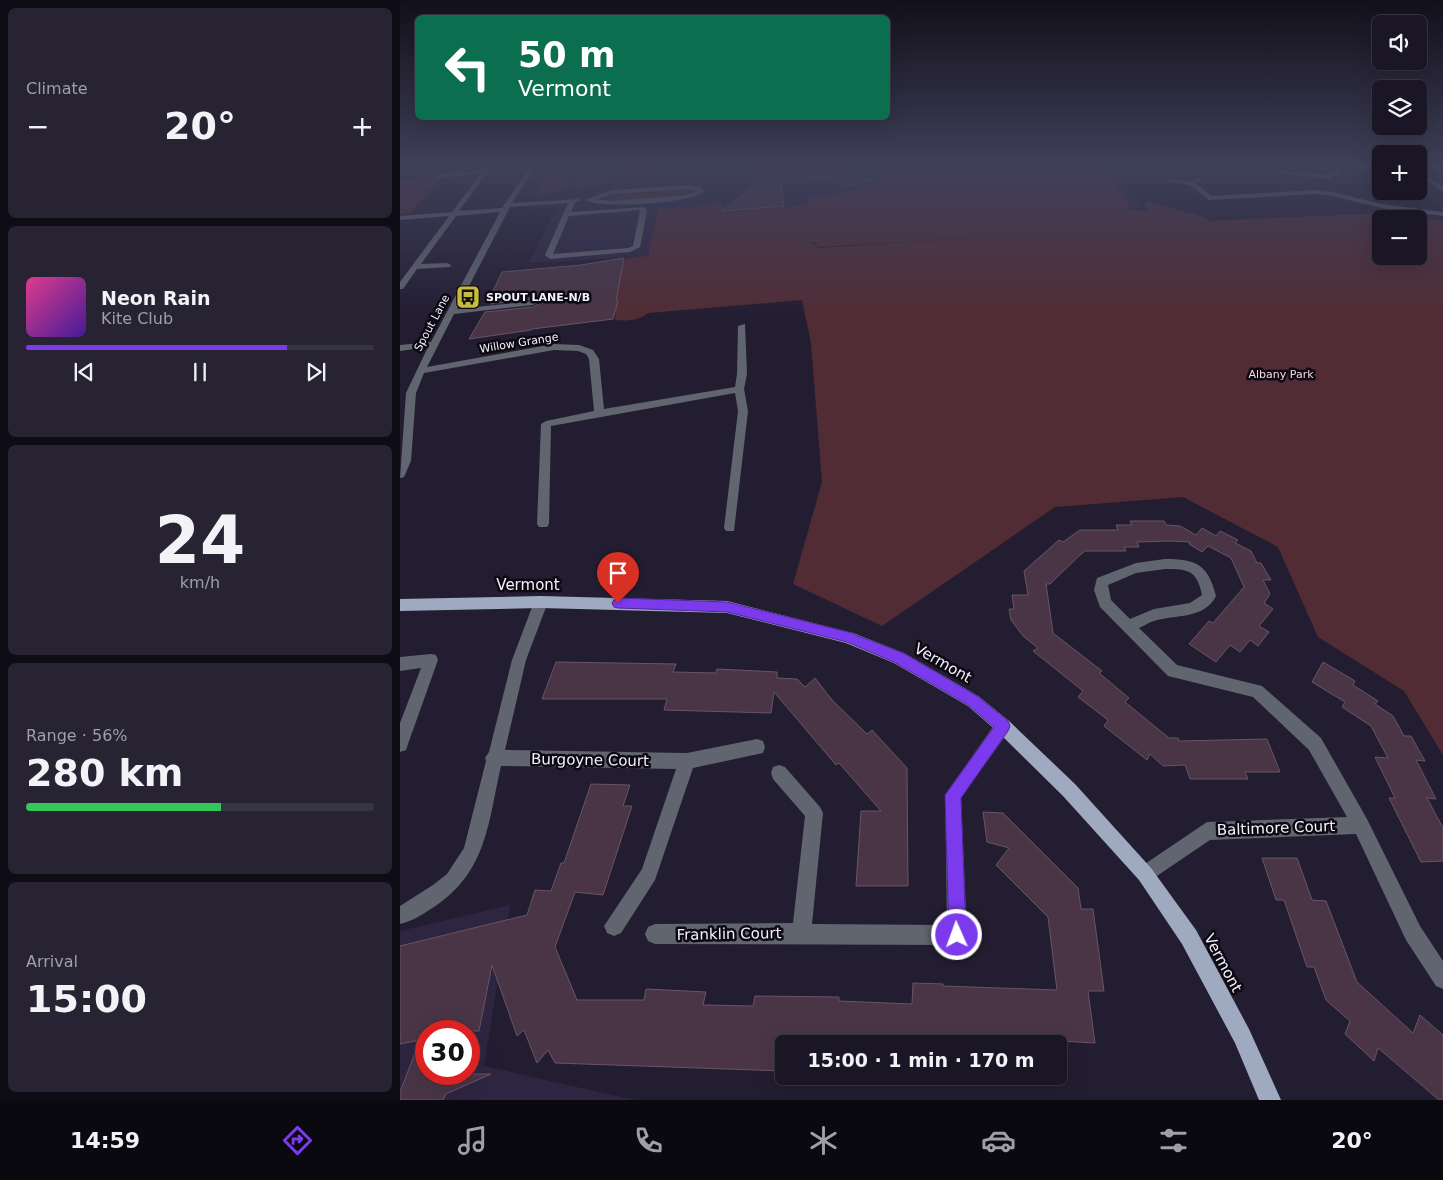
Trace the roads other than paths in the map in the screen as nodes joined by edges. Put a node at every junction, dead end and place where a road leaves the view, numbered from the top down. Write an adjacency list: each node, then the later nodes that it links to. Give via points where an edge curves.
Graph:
1 (452, 217): 6 (street)
2 (501, 217): 9 (street, Spout Lane)
3 (565, 217): 4 (street, via 549,255 553,257 630,250 636,247)
4 (643, 217)
5 (447, 265): 6 (street)
6 (414, 268): 7 (street)
7 (400, 287)
8 (533, 303): 9 (street)
9 (450, 312): 11 (street, Spout Lane)
10 (742, 326): 14 (street)
11 (434, 344): 12 (street); 13 (street, Spout Lane)
12 (400, 348)
13 (420, 371): 15 (street, Spout Lane); 17 (street, Willow Grange, via 554,347 579,348 590,352 594,359)
14 (739, 389): 17 (street); 20 (street, via 743,412)
15 (411, 393): 16 (street); 18 (street, Spout Lane, via 406,461)
16 (400, 394)
17 (599, 413): 19 (street, via 546,424)
18 (400, 474)
19 (543, 524)
20 (730, 528)
21 (541, 602): 22 (main road, Vermont); 25 (main road, Vermont, via 727,607 848,637 899,658 972,701); 28 (street, via 519,660)
22 (400, 605)
23 (1129, 627): 23 (street, Baltimore Court, via 1106,603 1100,590 1102,582 1110,576 1164,564 1193,566 1202,572 1209,596 1204,603 1194,608 1152,615); 31 (street, Baltimore Court, via 1173,671 1257,692 1315,744)
24 (400, 664): 26 (street, via 431,660)
25 (1003, 726): 32 (main road, Vermont, via 1069,790); 35 (street, Franklin Court, via 953,795 957,935)
26 (400, 744)
27 (758, 747): 29 (street, Burgoyne Court)
28 (493, 758): 29 (street, Burgoyne Court); 33 (street, via 472,852 454,880 408,913)
29 (687, 761): 34 (street, via 649,874)
30 (779, 773): 35 (street, via 814,813)
31 (1361, 825): 32 (street, Baltimore Court, via 1207,831); 37 (street, Baltimore Court, via 1413,933)
32 (1145, 874): 38 (main road, Vermont, via 1189,937 1242,1036)
33 (400, 914)
34 (614, 926)
35 (802, 933): 36 (street, Franklin Court)
36 (655, 934)
37 (1443, 979)
38 (1270, 1100)

